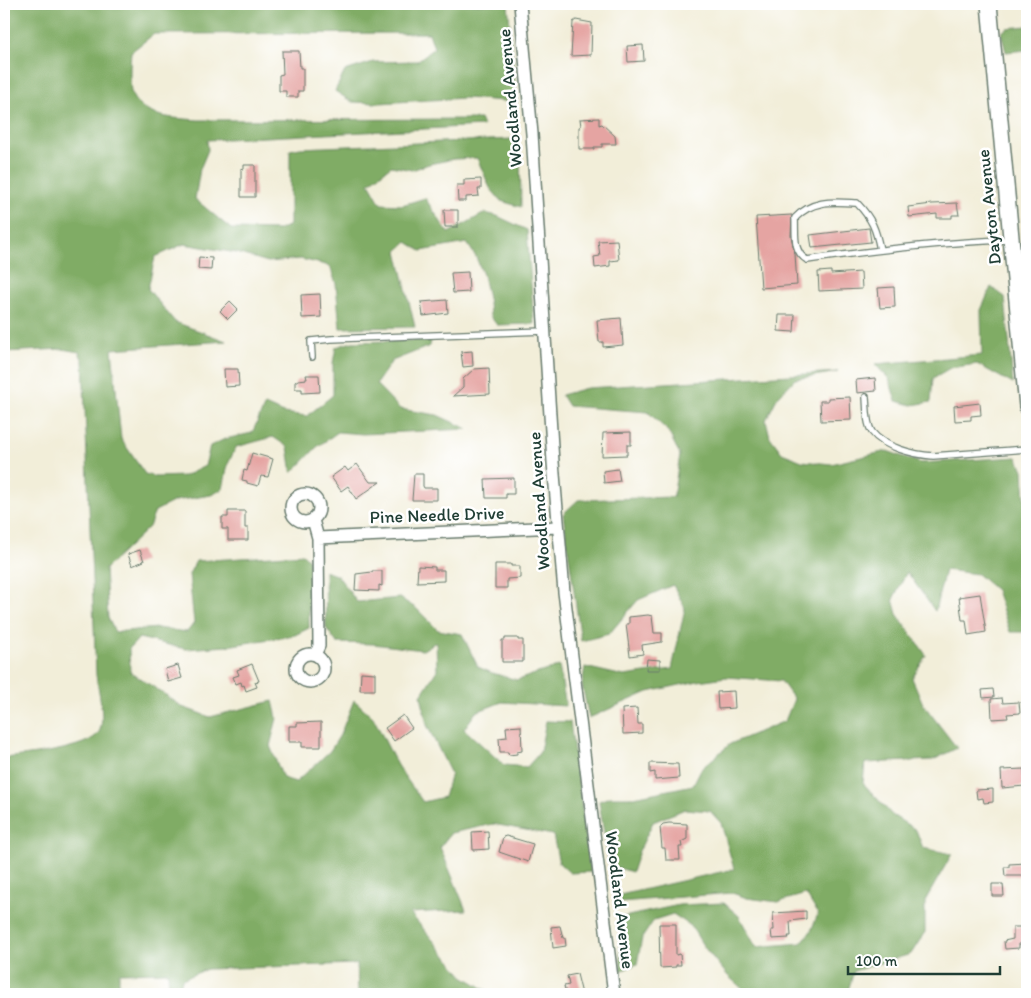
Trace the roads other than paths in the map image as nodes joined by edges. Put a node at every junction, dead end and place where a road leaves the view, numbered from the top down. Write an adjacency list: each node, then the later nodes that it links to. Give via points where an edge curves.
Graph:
1 (520, 4): 5 (street, Woodland Avenue)
2 (989, 4): 3 (street, Dayton Avenue)
3 (1012, 240): 4 (lane); 8 (street, Dayton Avenue)
4 (880, 250): 4 (lane, via 807,260 796,248 795,218 812,205 827,201 857,203 868,214 876,230)
5 (545, 331): 6 (lane, via 311,341); 11 (street, Woodland Avenue)
6 (312, 357)
7 (866, 397): 9 (lane, via 872,432 905,451 933,456)
8 (1027, 407)
9 (1027, 449)
10 (312, 520): 12 (street)
11 (558, 528): 12 (street, Pine Needle Drive); 14 (street, Woodland Avenue)
12 (318, 538): 13 (street, via 319,646)
13 (315, 655)
14 (614, 994)

